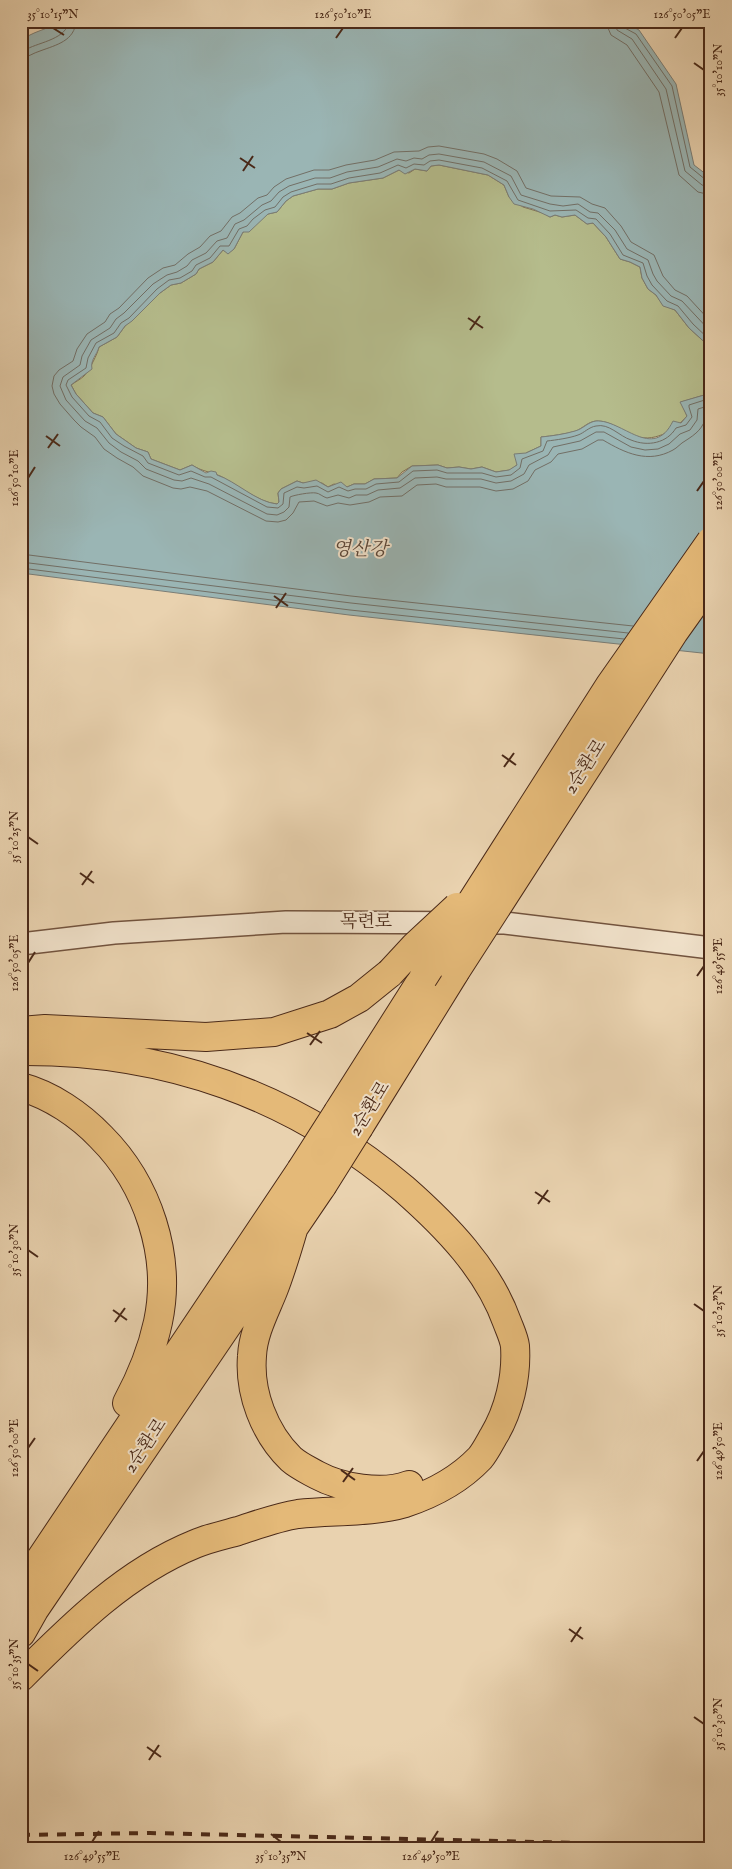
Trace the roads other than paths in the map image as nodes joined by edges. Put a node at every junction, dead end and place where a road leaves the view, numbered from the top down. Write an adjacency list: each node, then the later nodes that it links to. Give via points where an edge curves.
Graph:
1 (711, 541): 3 (highway, 2순환로, bridge, via 610,686)
2 (711, 580): 10 (highway, 2순환로, bridge, via 668,640 455,972)
3 (487, 879): 6 (highway, bridge, via 390,973 359,998 330,1014 274,1032 206,1038 45,1029); 10 (highway, 2순환로, bridge, via 423,978)
4 (21, 944): 5 (street, 목련로, via 114,933 286,922 505,923)
5 (711, 948)
6 (21, 1031)
7 (21, 1051): 15 (highway, via 109,1056 180,1069 266,1100 300,1119 364,1157 427,1209 483,1274 500,1304 515,1344 513,1384 508,1406 481,1456 455,1480 404,1503 294,1515 196,1544 158,1562 114,1591 75,1623)
8 (21, 1064): 11 (highway, via 129,1071 174,1080 247,1106 286,1124 366,1172 412,1211 473,1282 489,1313 498,1342 499,1373 488,1416 468,1450 456,1462 431,1477 401,1488 343,1486 303,1468 272,1435 260,1412 253,1386 252,1354)
9 (21, 1087): 12 (highway, via 83,1119 126,1165 142,1196 160,1253 162,1282 158,1320 142,1375)
10 (348, 1119): 11 (highway, 2순환로, bridge, via 322,1186); 12 (highway, 2순환로, bridge, via 301,1170)
11 (294, 1230): 14 (highway, 2순환로)
12 (74, 1508): 13 (highway, 2순환로)
13 (21, 1588)
14 (21, 1633)
15 (21, 1677)

